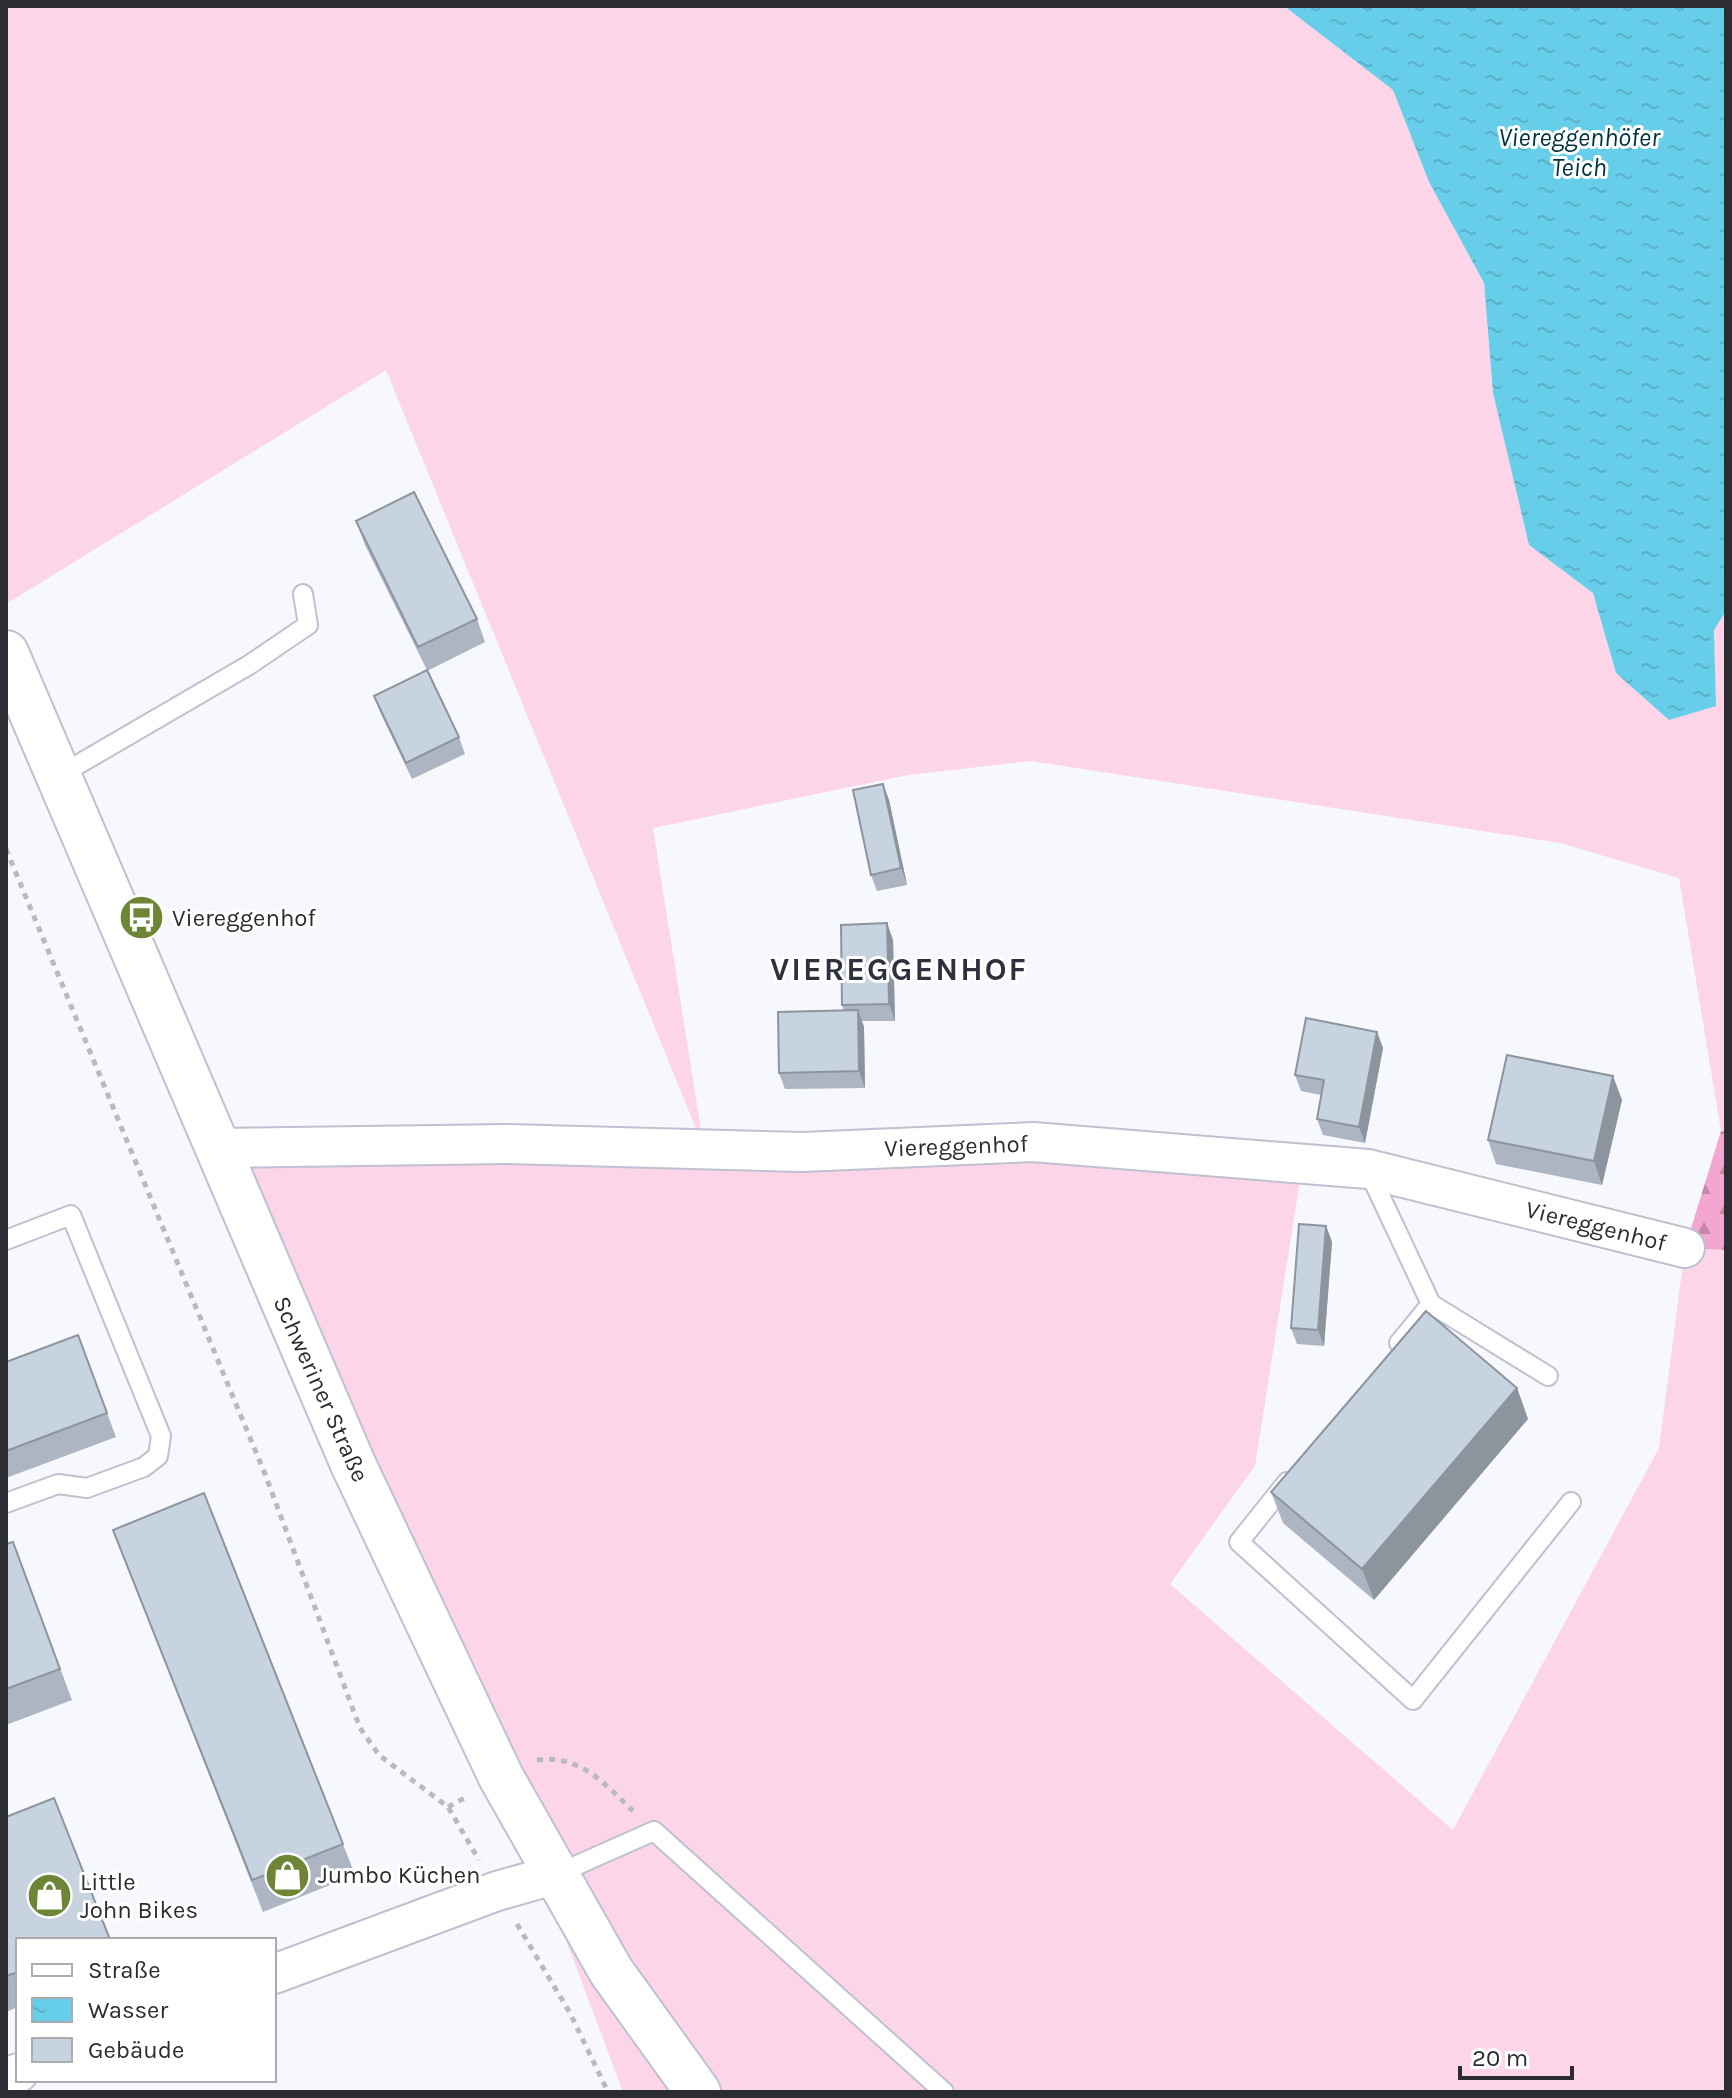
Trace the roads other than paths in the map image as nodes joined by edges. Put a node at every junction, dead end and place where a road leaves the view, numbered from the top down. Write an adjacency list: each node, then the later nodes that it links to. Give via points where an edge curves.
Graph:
1 (303, 594): 3 (lane, via 308,625)
2 (6, 653): 3 (main road, Schweriner Straße)
3 (60, 775): 4 (main road, Schweriner Straße)
4 (216, 1148): 5 (street, Viereggenhof, via 508,1144 802,1152 1033,1142); 14 (main road, Schweriner Straße, via 353,1464 501,1777)
5 (1368, 1169): 7 (street, Viereggenhof); 8 (lane)
6 (6, 1240): 13 (lane, via 71,1215 161,1436 158,1456 134,1471 87,1488 58,1484)
7 (1685, 1248)
8 (1431, 1304): 9 (lane); 10 (lane)
9 (1392, 1351)
10 (1548, 1376)
11 (1296, 1470): 12 (lane, via 1239,1542 1413,1700)
12 (1571, 1502)
13 (6, 1503)
14 (557, 1874): 15 (street); 16 (main road, Schweriner Straße, via 611,1971); 17 (lane, via 654,1831)
15 (276, 1973)
16 (698, 2092)
17 (944, 2092)

